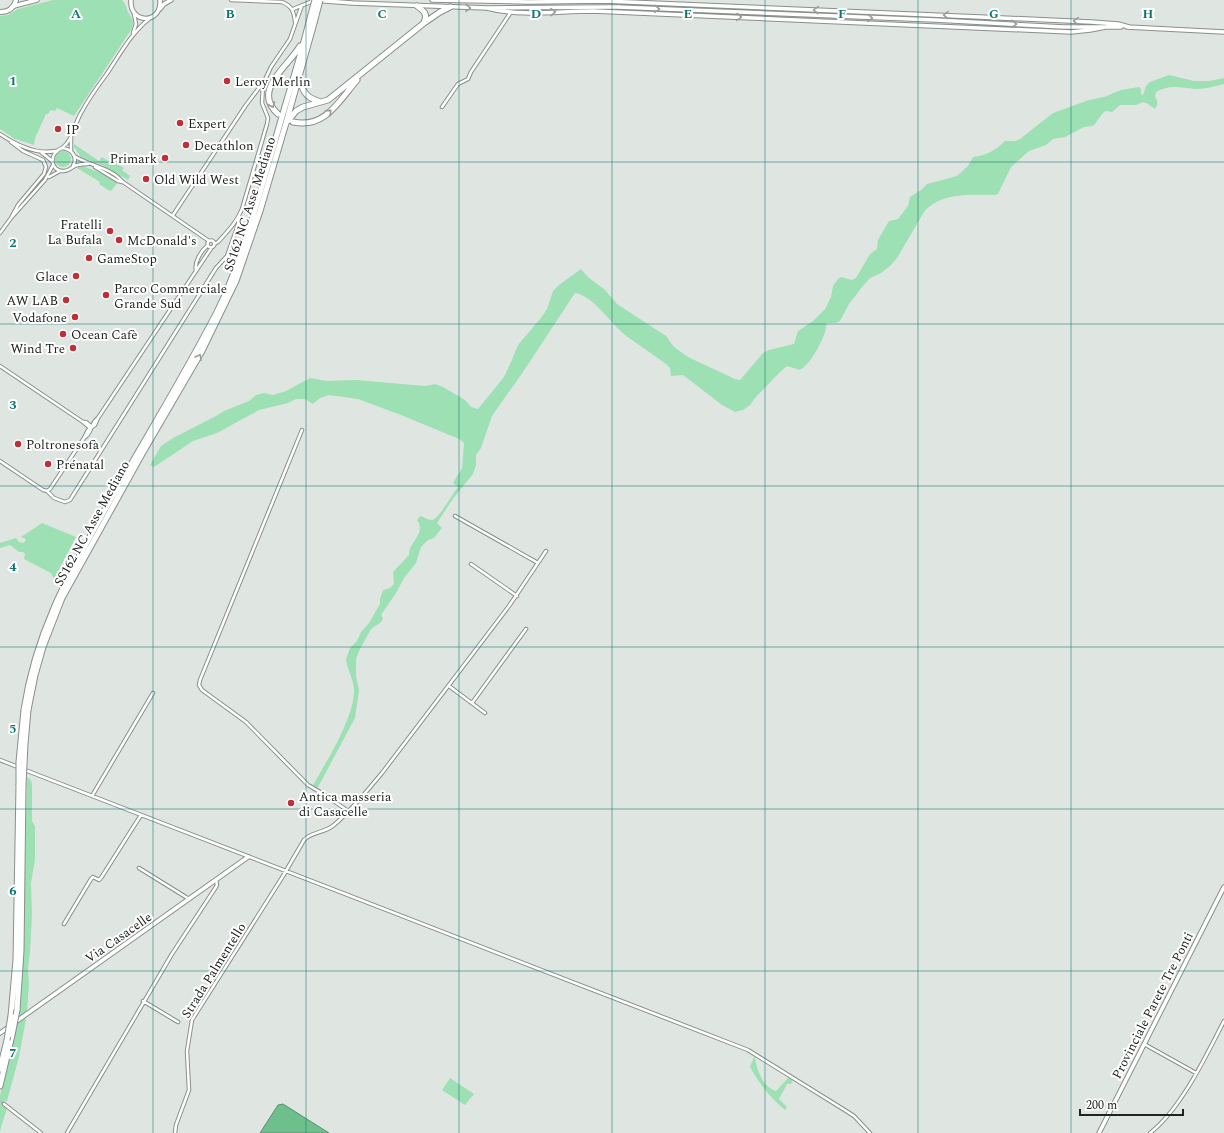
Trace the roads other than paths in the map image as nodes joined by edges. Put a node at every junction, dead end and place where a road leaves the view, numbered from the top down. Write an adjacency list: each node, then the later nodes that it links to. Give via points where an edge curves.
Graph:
1 (16, 0): 12 (main road)
2 (37, 0): 12 (main road)
3 (127, 0): 13 (main road)
4 (131, 0): 13 (main road)
5 (160, 0): 19 (main road)
6 (171, 0): 19 (main road)
7 (231, 0): 18 (street, via 282,2)
8 (314, 0): 14 (street); 15 (main road); 25 (highway, SS162 NC Asse Mediano, bridge)
9 (320, 0): 25 (highway, SS162 NC Asse Mediano, bridge)
10 (432, 0): 11 (main road)
11 (609, 1): 22 (main road, via 615,6); 29 (main road, one-way to 11, via 1118,24 987,17)
12 (14, 6): 20 (main road)
13 (130, 6): 23 (main road)
14 (302, 6): 18 (street); 27 (street)
15 (417, 6): 16 (main road); 26 (highway, via 426,13)
16 (450, 7): 17 (main road, one-way to 17); 26 (highway)
17 (487, 8): 21 (main road, via 499,12); 28 (main road, one-way to 28, bridge, via 618,7 1064,27)
18 (293, 9): 27 (street)
19 (160, 10): 24 (main road)
20 (0, 12)
21 (512, 12): 22 (main road, one-way to 22); 37 (street, via 468,79 458,84)
22 (613, 12): 28 (main road, one-way to 28, via 1070,32)
23 (134, 14): 24 (main road, via 141,18); 31 (street, via 136,24)
24 (150, 18): 31 (street)
25 (311, 22): 32 (highway, SS162 NC Asse Mediano); 34 (highway, SS162 NC Asse Mediano)
26 (424, 23): 33 (highway)
27 (295, 25): 35 (street, via 290,39)
28 (1111, 26): 29 (main road)
29 (1129, 27): 30 (main road)
30 (1224, 32)
31 (132, 36): 42 (street, via 81,113)
32 (306, 36): 38 (highway, one-way to 38, via 298,51 270,86 269,99); 54 (highway, SS162 NC Asse Mediano)
33 (363, 73): 36 (highway, via 328,100); 39 (highway, one-way to 33, via 316,122 324,117)
34 (299, 75): 36 (highway, via 305,93 312,100); 40 (highway, SS162 NC Asse Mediano)
35 (263, 84): 55 (street); 56 (street, via 262,103 268,124)
36 (319, 101): 40 (highway, via 296,111)
37 (442, 107)
38 (278, 114)
39 (293, 122)
40 (286, 123): 54 (highway, SS162 NC Asse Mediano)
41 (0, 134): 43 (street)
42 (71, 136): 44 (street); 45 (street)
43 (11, 142): 47 (street); 57 (street, via 43,160 46,167 44,174 20,201)
44 (62, 148): 45 (street); 46 (street)
45 (71, 150): 48 (street)
46 (56, 151): 47 (street); 49 (street, via 53,154)
47 (41, 152): 49 (street)
48 (74, 156): 50 (street); 51 (street)
49 (53, 163): 52 (street); 53 (street)
50 (90, 164): 51 (street); 55 (street)
51 (73, 166): 52 (street, via 69,170)
52 (61, 171): 53 (street)
53 (45, 180): 57 (street)
54 (257, 211): 80 (highway, SS162 NC Asse Mediano, bridge, via 248,240 217,311 88,544 40,649 26,710)
55 (173, 215): 59 (street)
56 (239, 217): 60 (street); 68 (street, via 227,256 216,268 70,500 65,502 54,498)
57 (11, 218): 58 (street)
58 (0, 234)
59 (209, 241): 60 (street); 61 (street)
60 (214, 244): 62 (street)
61 (208, 245): 62 (street); 63 (street, via 195,262)
62 (212, 247): 63 (street)
63 (196, 271): 65 (street)
64 (0, 366): 65 (street)
65 (92, 428): 68 (street)
66 (302, 430): 82 (street, via 199,685 202,690 246,722 308,785)
67 (0, 461): 68 (street)
68 (47, 491)
69 (455, 516): 71 (street)
70 (546, 551): 71 (street, Strada Palmentello)
71 (538, 563): 73 (street, Strada Palmentello)
72 (471, 564): 73 (street)
73 (517, 596): 75 (street, Strada Palmentello)
74 (526, 629): 77 (street)
75 (449, 686): 77 (street); 82 (street, Strada Palmentello, via 382,773)
76 (153, 693): 81 (street)
77 (472, 703): 78 (street)
78 (485, 713)
79 (0, 760): 81 (street)
80 (21, 785): 96 (highway, SS162 NC Asse Mediano, bridge, via 16,960 11,1016); 98 (highway, SS162 NC Asse Mediano, bridge, via 21,951 17,1010)
81 (92, 796): 83 (street)
82 (348, 811): 86 (street, Strada Palmentello, via 328,830 307,836)
83 (141, 815): 84 (street); 90 (street, via 101,878 91,879)
84 (248, 857): 86 (street); 87 (main road, Via Casacelle)
85 (139, 868): 89 (street)
86 (285, 872): 102 (street, Strada Palmentello, via 192,1020 187,1051 189,1090); 103 (street, via 748,1050 854,1116)
87 (216, 880): 89 (main road, Via Casacelle); 91 (street, via 216,887)
88 (1224, 887): 95 (main road, Provinciale Parete Tre Ponti)
89 (189, 900): 94 (main road, Via Casacelle)
90 (64, 924)
91 (143, 1001): 93 (street); 101 (street)
92 (1224, 1021): 97 (street)
93 (178, 1022)
94 (0, 1033)
95 (1144, 1044): 97 (street); 104 (main road, Provinciale Parete Tre Ponti)
96 (0, 1069)
97 (1196, 1073): 105 (street, via 1171,1113)
98 (0, 1086)
99 (4, 1104): 100 (street)
100 (41, 1133)
101 (67, 1133)
102 (175, 1133)
103 (870, 1133)
104 (1099, 1133)
105 (1150, 1133)

